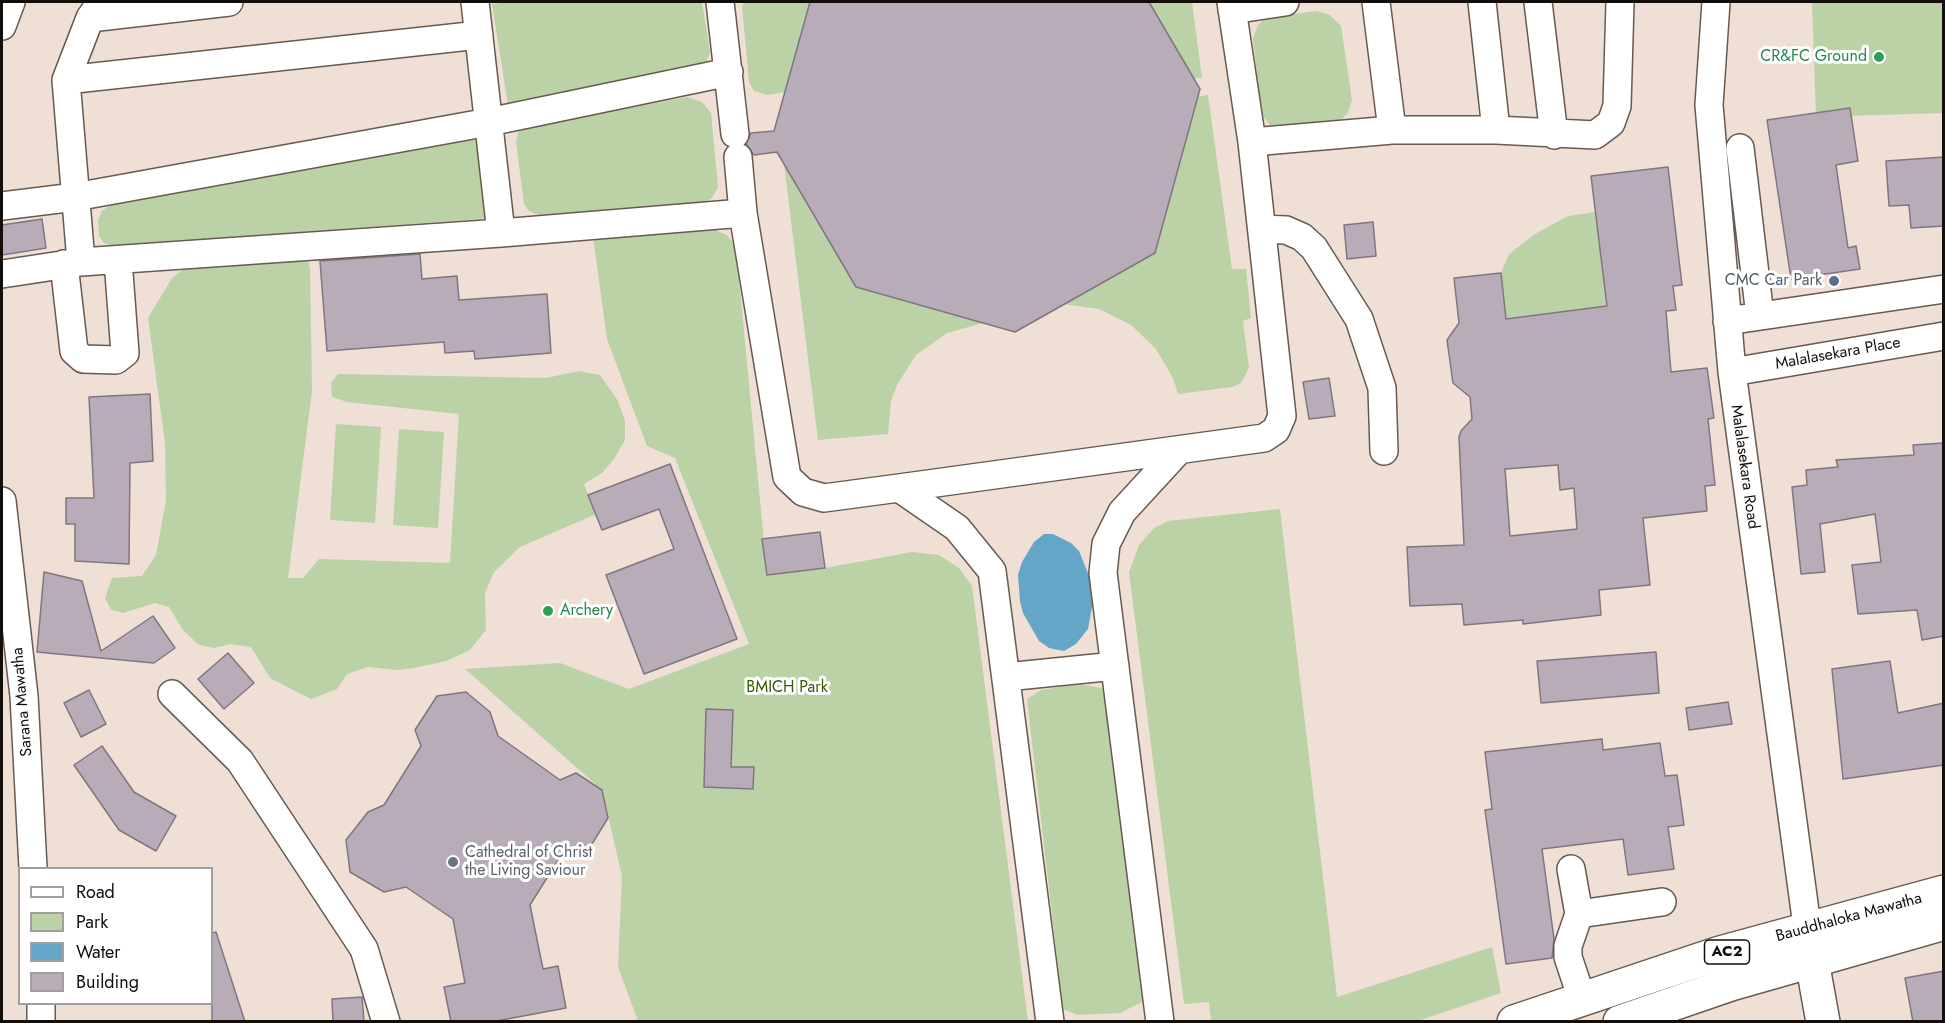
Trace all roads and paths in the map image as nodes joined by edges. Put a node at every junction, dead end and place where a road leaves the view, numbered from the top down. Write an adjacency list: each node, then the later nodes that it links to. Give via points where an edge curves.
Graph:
1 (11, 2): 13 (street)
2 (229, 2): 12 (street)
3 (475, 2): 14 (street)
4 (720, 2): 15 (street)
5 (1285, 2): 11 (street)
6 (1376, 2): 18 (street)
7 (1482, 2): 19 (street)
8 (1538, 2): 20 (street)
9 (1620, 2): 20 (street, via 1617,106 1611,123 1595,135)
10 (1716, 2): 33 (street, Malalasekara Road, via 1708,105)
11 (1232, 6): 21 (street)
12 (96, 10): 16 (street)
13 (2, 26)
14 (479, 34): 16 (street); 17 (street)
15 (729, 72): 17 (street); 25 (street)
16 (66, 80): 23 (street)
17 (489, 122): 23 (street); 27 (street)
18 (1392, 130): 19 (street); 21 (street)
19 (1496, 130): 20 (street)
20 (1554, 135)
21 (1252, 142): 26 (street)
22 (1740, 148): 32 (street)
23 (75, 197): 24 (street); 29 (street)
24 (2, 206)
25 (743, 213): 27 (street); 38 (street, via 787,477 803,492 824,498)
26 (1262, 229): 36 (street, via 1282,416 1276,430 1264,438); 37 (street, via 1286,230 1314,248 1359,319 1382,388)
27 (501, 233): 28 (street)
28 (118, 260): 29 (street); 29 (street, via 125,353 116,360 83,359 74,351)
29 (72, 263): 30 (street)
30 (2, 274)
31 (1944, 289): 32 (street)
32 (1760, 316): 33 (street)
33 (1727, 321): 35 (street, Malalasekara Road)
34 (1944, 336): 35 (street, Malalasekara Place)
35 (1732, 372): 49 (street, Malalasekara Road)
36 (1179, 450): 38 (street); 40 (street, via 1122,512 1106,544 1103,573)
37 (1384, 451)
38 (899, 488): 41 (street, via 957,528 992,572)
39 (2, 501): 43 (street, Sarana Mawatha, via 24,696)
40 (1115, 666): 41 (street); 55 (street)
41 (1006, 677): 54 (street)
42 (172, 694): 53 (street, via 240,761 364,949)
43 (33, 867)
44 (1571, 869): 47 (street)
45 (1944, 892): 49 (main road, Bauddhaloka Mawatha / AC2)
46 (1662, 902): 47 (street)
47 (1579, 914): 50 (street, via 1568,957)
48 (1944, 923): 49 (main road, Bauddhaloka Mawatha / AC2)
49 (1810, 945): 50 (main road, Bauddhaloka Mawatha / AC2, via 1720,954); 57 (main road, Bauddhaloka Mawatha / AC2, via 1731,984); 58 (main road)
50 (1582, 999): 56 (main road, Bauddhaloka Mawatha / AC2)
51 (40, 1005): 52 (street)
52 (41, 1022)
53 (386, 1022)
54 (1050, 1022)
55 (1160, 1022)
56 (1514, 1022)
57 (1620, 1022)
58 (1823, 1022)

